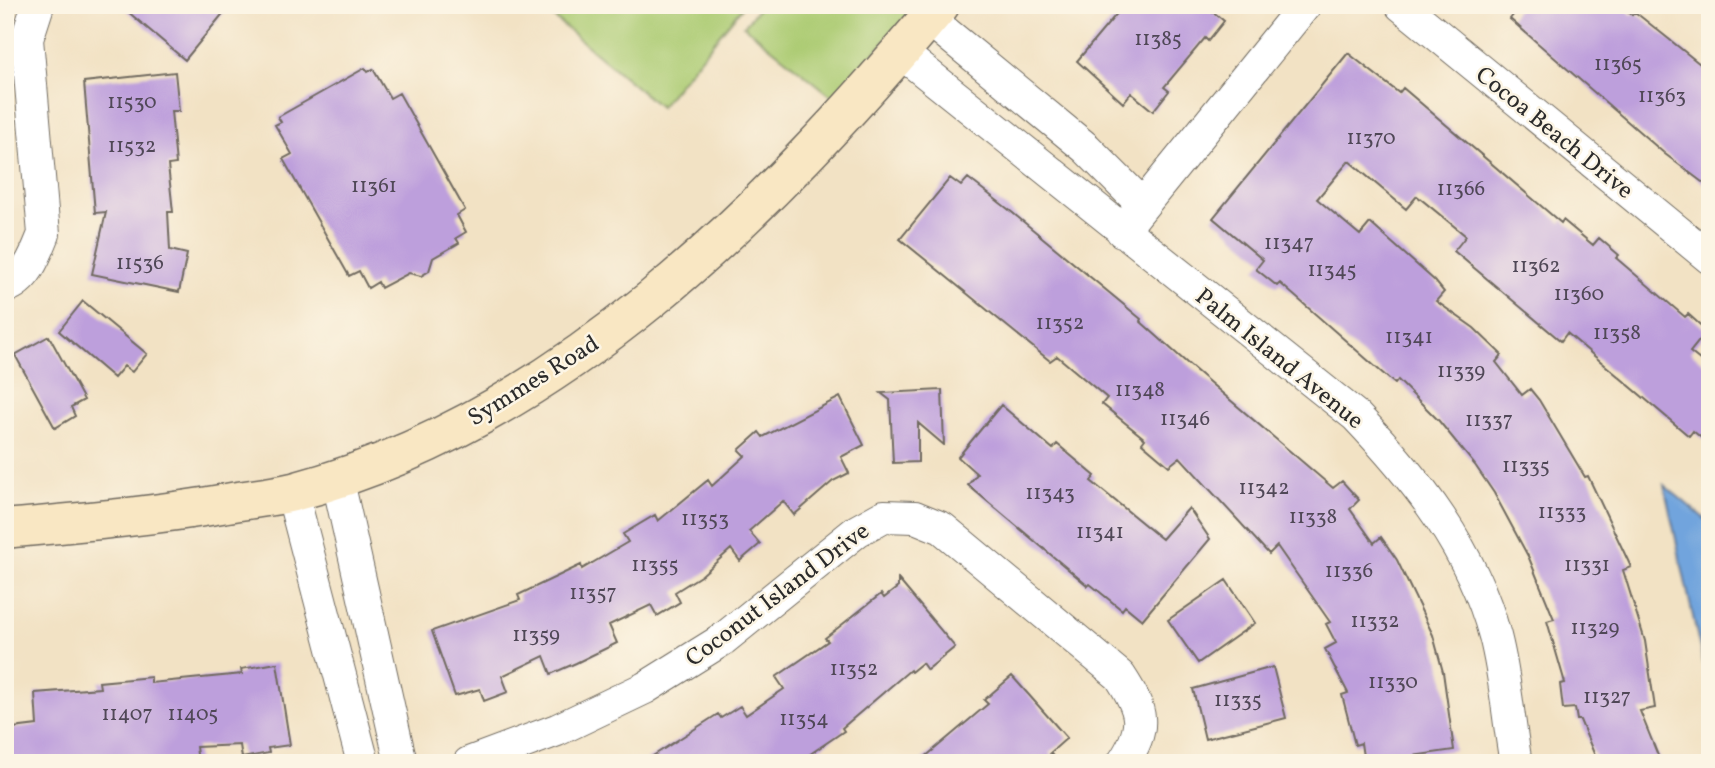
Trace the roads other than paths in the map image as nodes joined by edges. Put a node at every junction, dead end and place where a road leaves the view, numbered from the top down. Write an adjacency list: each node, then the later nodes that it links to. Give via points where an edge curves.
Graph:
1 (38, 5): 11 (street, via 27,38 44,234 34,260 15,284)
2 (1305, 5): 8 (street)
3 (1401, 5): 10 (street, Cocoa Beach Drive)
4 (934, 12): 5 (street, Symmes Road); 6 (street)
5 (900, 52): 7 (street, Palm Island Avenue); 12 (street, Symmes Road, via 712,247 628,320 541,381 472,419 405,452)
6 (1065, 130): 7 (street); 8 (street)
7 (1039, 163): 9 (street, Palm Island Avenue)
8 (1143, 205): 9 (street)
9 (1122, 231): 19 (street, Palm Island Avenue, via 1356,416 1408,473 1444,522 1481,591 1506,685)
10 (1710, 258)
11 (5, 287)
12 (337, 477): 13 (street, Symmes Road); 16 (street)
13 (292, 492): 14 (street, Symmes Road, via 163,514); 15 (street)
14 (5, 529)
15 (363, 763)
16 (401, 763)
17 (470, 763): 18 (street, Coconut Island Drive, via 558,730 645,688 722,640 857,531 884,516 915,517 943,528 1120,676 1134,697 1141,722 1136,743)
18 (1123, 763)
19 (1516, 763)

